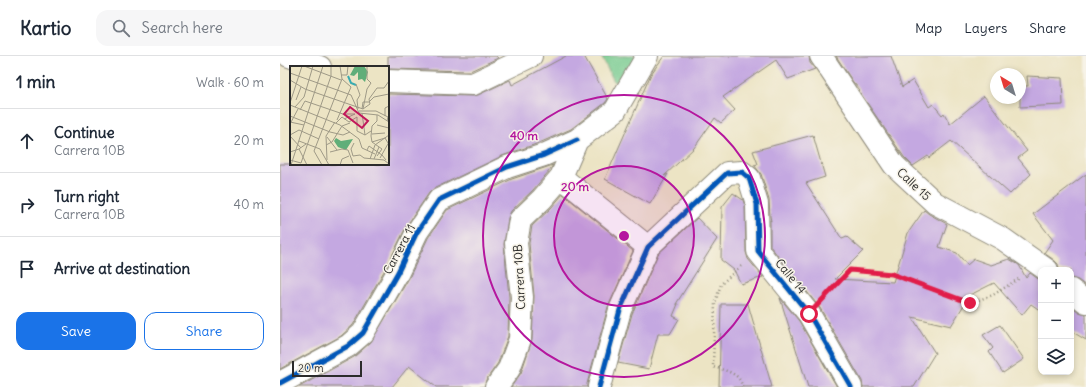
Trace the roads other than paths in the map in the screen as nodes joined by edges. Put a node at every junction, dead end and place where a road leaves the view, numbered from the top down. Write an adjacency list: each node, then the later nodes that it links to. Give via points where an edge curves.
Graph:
1 (289, 56): 5 (street)
2 (531, 56): 6 (street, via 473,84)
3 (647, 56): 7 (street, Carrera 11, via 615,111)
4 (821, 56): 10 (street, Calle 15, via 894,165 935,203 1002,239)
5 (317, 66)
6 (389, 81)
7 (577, 140): 8 (street, Carrera 11); 13 (street, Carrera 11, via 544,155 507,167 439,200 417,232 398,272 363,333 348,346)
8 (561, 177): 9 (street); 14 (street, Carrera 10B, via 520,220 516,243 522,297 520,339 509,369)
9 (648, 247): 15 (street, via 620,310); 16 (street, Calle 14, via 727,173 742,172 749,178 757,204 758,251 809,314)
10 (1044, 267)
11 (1074, 292): 12 (street)
12 (1086, 302)
13 (280, 383)
14 (496, 387)
15 (599, 387)
16 (851, 387)

